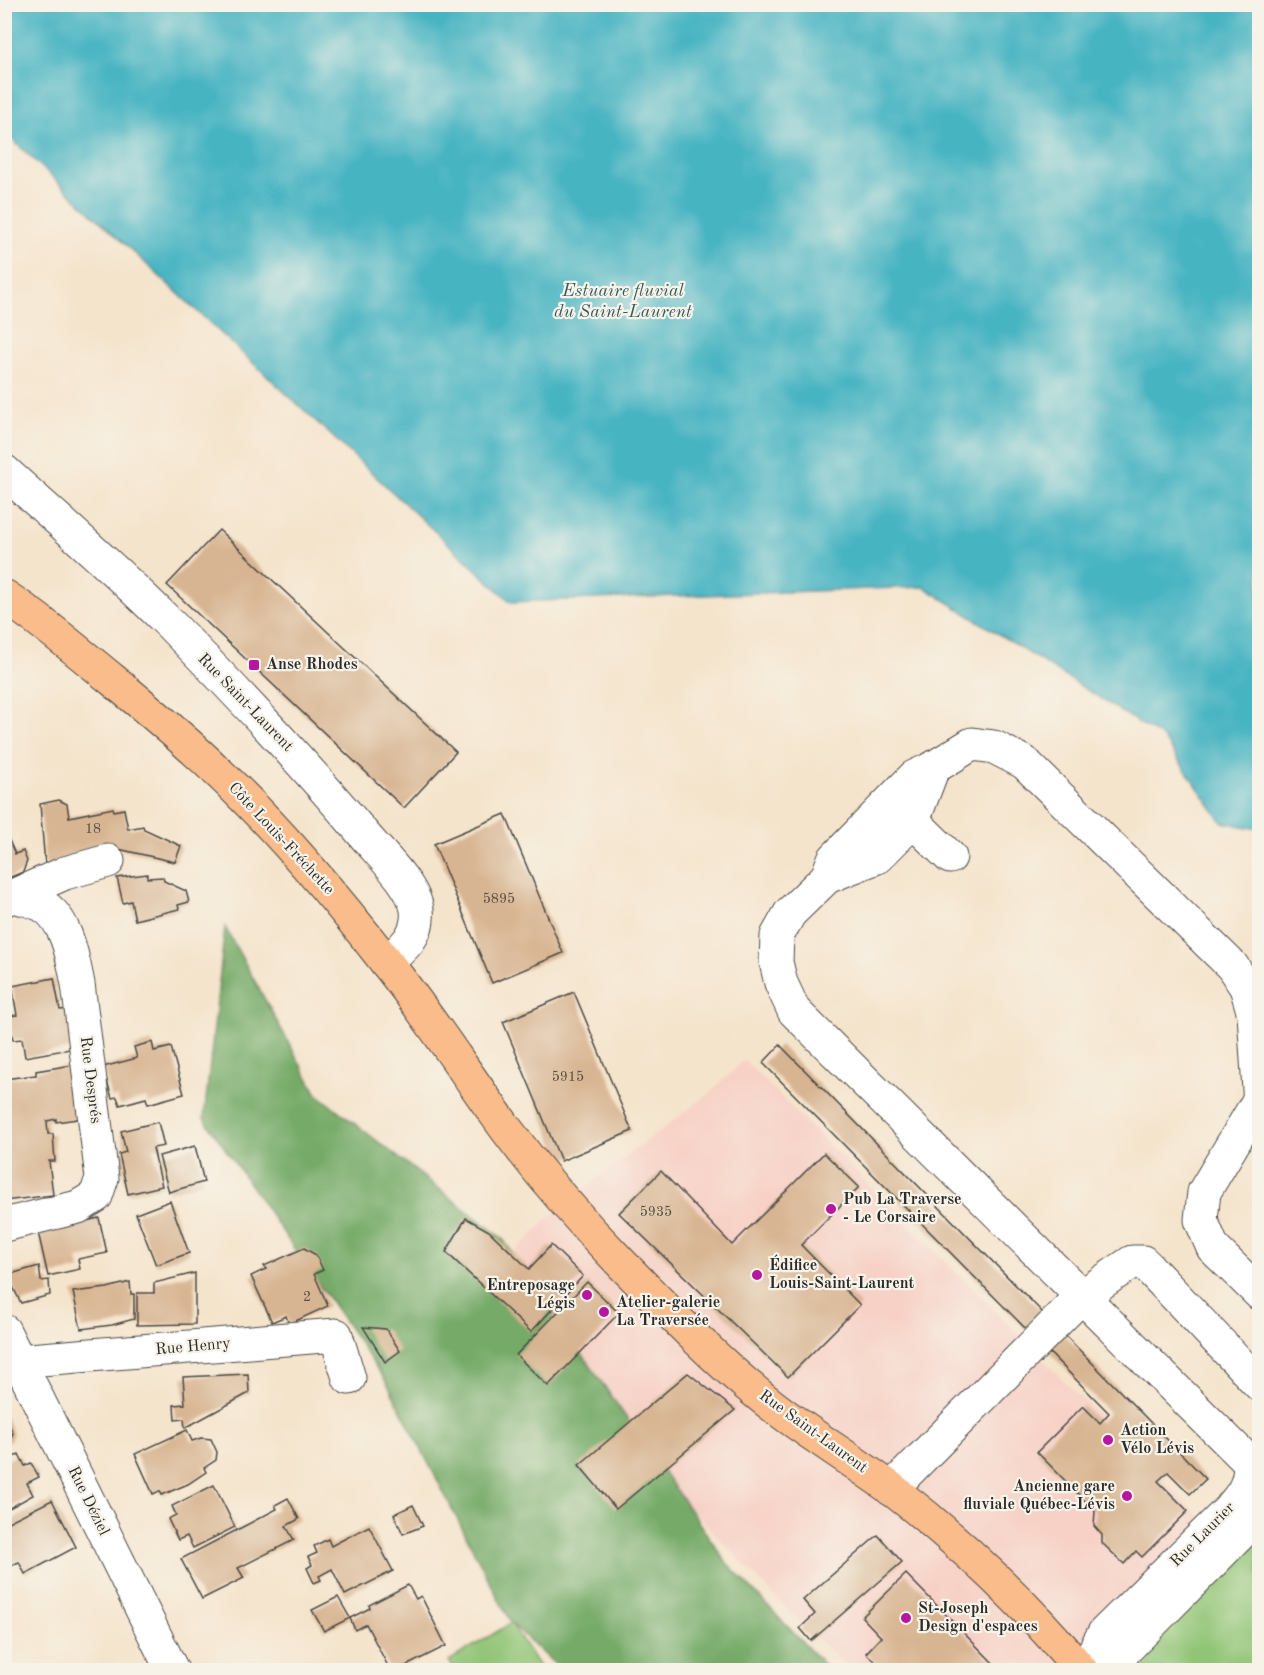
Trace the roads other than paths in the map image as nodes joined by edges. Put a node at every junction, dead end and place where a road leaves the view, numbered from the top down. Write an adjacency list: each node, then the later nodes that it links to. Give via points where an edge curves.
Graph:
1 (4, 471): 9 (street, Rue Saint-Laurent, via 167,621 322,784 399,877 412,896 416,926 404,949)
2 (4, 596): 9 (main road, Côte Louis-Fréchette, via 78,651 217,771 326,886)
3 (933, 768): 4 (street); 7 (street, via 914,777 834,859); 10 (street, via 972,744 994,747 1025,763 1232,966 1246,987 1254,1014)
4 (914, 821): 5 (street); 7 (street, via 877,857)
5 (950, 857)
6 (108, 861): 8 (street, via 64,873)
7 (827, 877): 16 (street, via 790,913 777,936 776,962 794,1011)
8 (10, 898): 12 (street, Rue Després, via 43,905 63,929 78,984 102,1178 96,1196 78,1207)
9 (386, 962): 11 (main road, Côte Louis-Fréchette)
10 (1259, 1103): 13 (street, via 1204,1192 1201,1220)
11 (507, 1130): 21 (main road, Rue Saint-Laurent, via 622,1264 697,1339 769,1403)
12 (4, 1225)
13 (1213, 1248): 14 (street, via 1243,1262); 15 (street)
14 (1260, 1262)
15 (1260, 1294)
16 (1082, 1296): 20 (street, via 1132,1262 1143,1262); 21 (street); 24 (street, Rue Laurier, via 1250,1463 1250,1478 1242,1495 1104,1633)
17 (4, 1331): 18 (street, Rue Déziel)
18 (13, 1362): 19 (street, Rue Henry, via 336,1335); 23 (street, Rue Déziel)
19 (349, 1378)
20 (1260, 1385)
21 (891, 1489): 24 (main road, Rue Saint-Laurent, via 951,1538)
22 (1260, 1514): 24 (street, Rue Laurier, via 1119,1656)
23 (172, 1671)
24 (1084, 1671)

